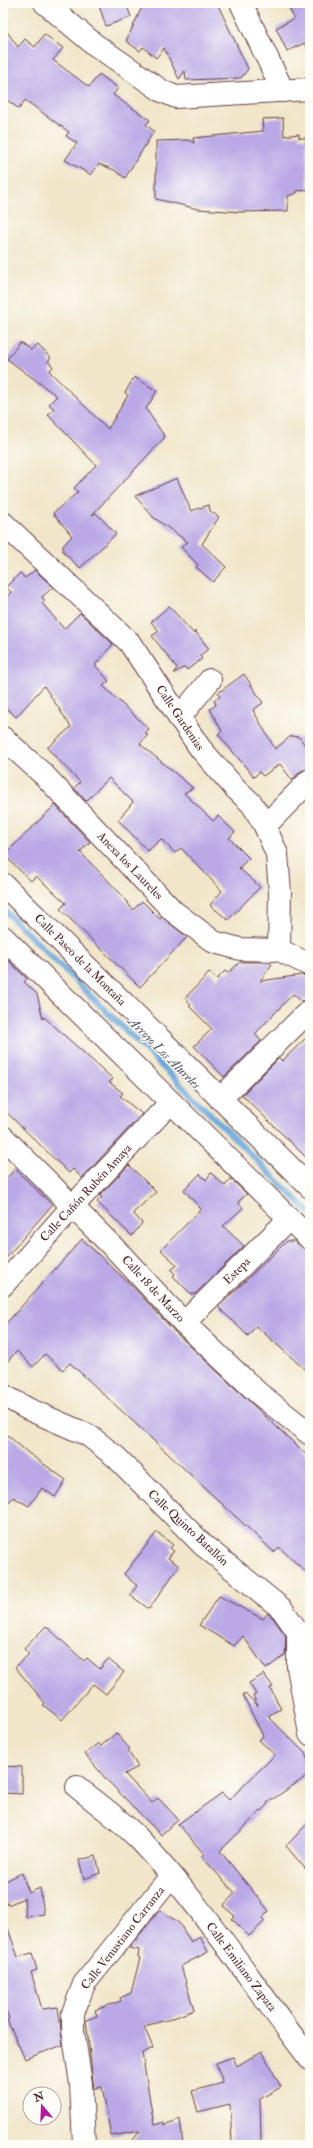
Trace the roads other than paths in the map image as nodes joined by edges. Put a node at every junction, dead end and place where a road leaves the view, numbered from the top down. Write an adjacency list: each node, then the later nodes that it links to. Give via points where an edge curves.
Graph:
1 (45, 3): 4 (street, via 94,44 162,91 176,97)
2 (242, 3): 4 (street)
3 (310, 89): 4 (street)
4 (283, 91)
5 (3, 523): 7 (street, Calle Gardenias, via 129,642)
6 (210, 680): 7 (street)
7 (179, 718): 10 (street, Calle Gardenias, via 216,768 252,804)
8 (3, 738): 13 (street, Anexa los Laureles, via 44,775 173,911 214,942 240,949)
9 (310, 780): 10 (street)
10 (265, 826): 13 (street, Calle Gardenias, via 277,854 280,893)
11 (3, 884): 16 (street, Calle Paseo de la Montaña)
12 (3, 937): 17 (street)
13 (279, 950): 14 (street)
14 (310, 965)
15 (310, 1010): 16 (street)
16 (220, 1100): 19 (street, Calle Paseo de la Montaña)
17 (171, 1102): 20 (street, Calle Cañón Rubén Amaya); 21 (street)
18 (3, 1137): 20 (street, Calle 18 de Marzo)
19 (310, 1187)
20 (72, 1207): 23 (street, Calle Cañón Rubén Amaya); 24 (street, Calle 18 de Marzo)
21 (289, 1219): 22 (street); 24 (street, Estepa)
22 (310, 1239)
23 (3, 1285)
24 (184, 1323): 26 (street, Calle 18 de Marzo, via 258,1393)
25 (3, 1395): 27 (street, Calle Quinto Batallón, via 93,1440 116,1457 203,1545 282,1609 298,1632 298,1667)
26 (310, 1434)
27 (310, 1734)
28 (77, 1787): 29 (street, Calle Emiliano Zapata, via 139,1839)
29 (171, 1876): 30 (street, Calle Emiliano Zapata, via 229,1948); 31 (street, Calle Venustiano Carranza, via 84,1984 76,2001 73,2030 81,2084)
30 (310, 2059)
31 (84, 2145)

